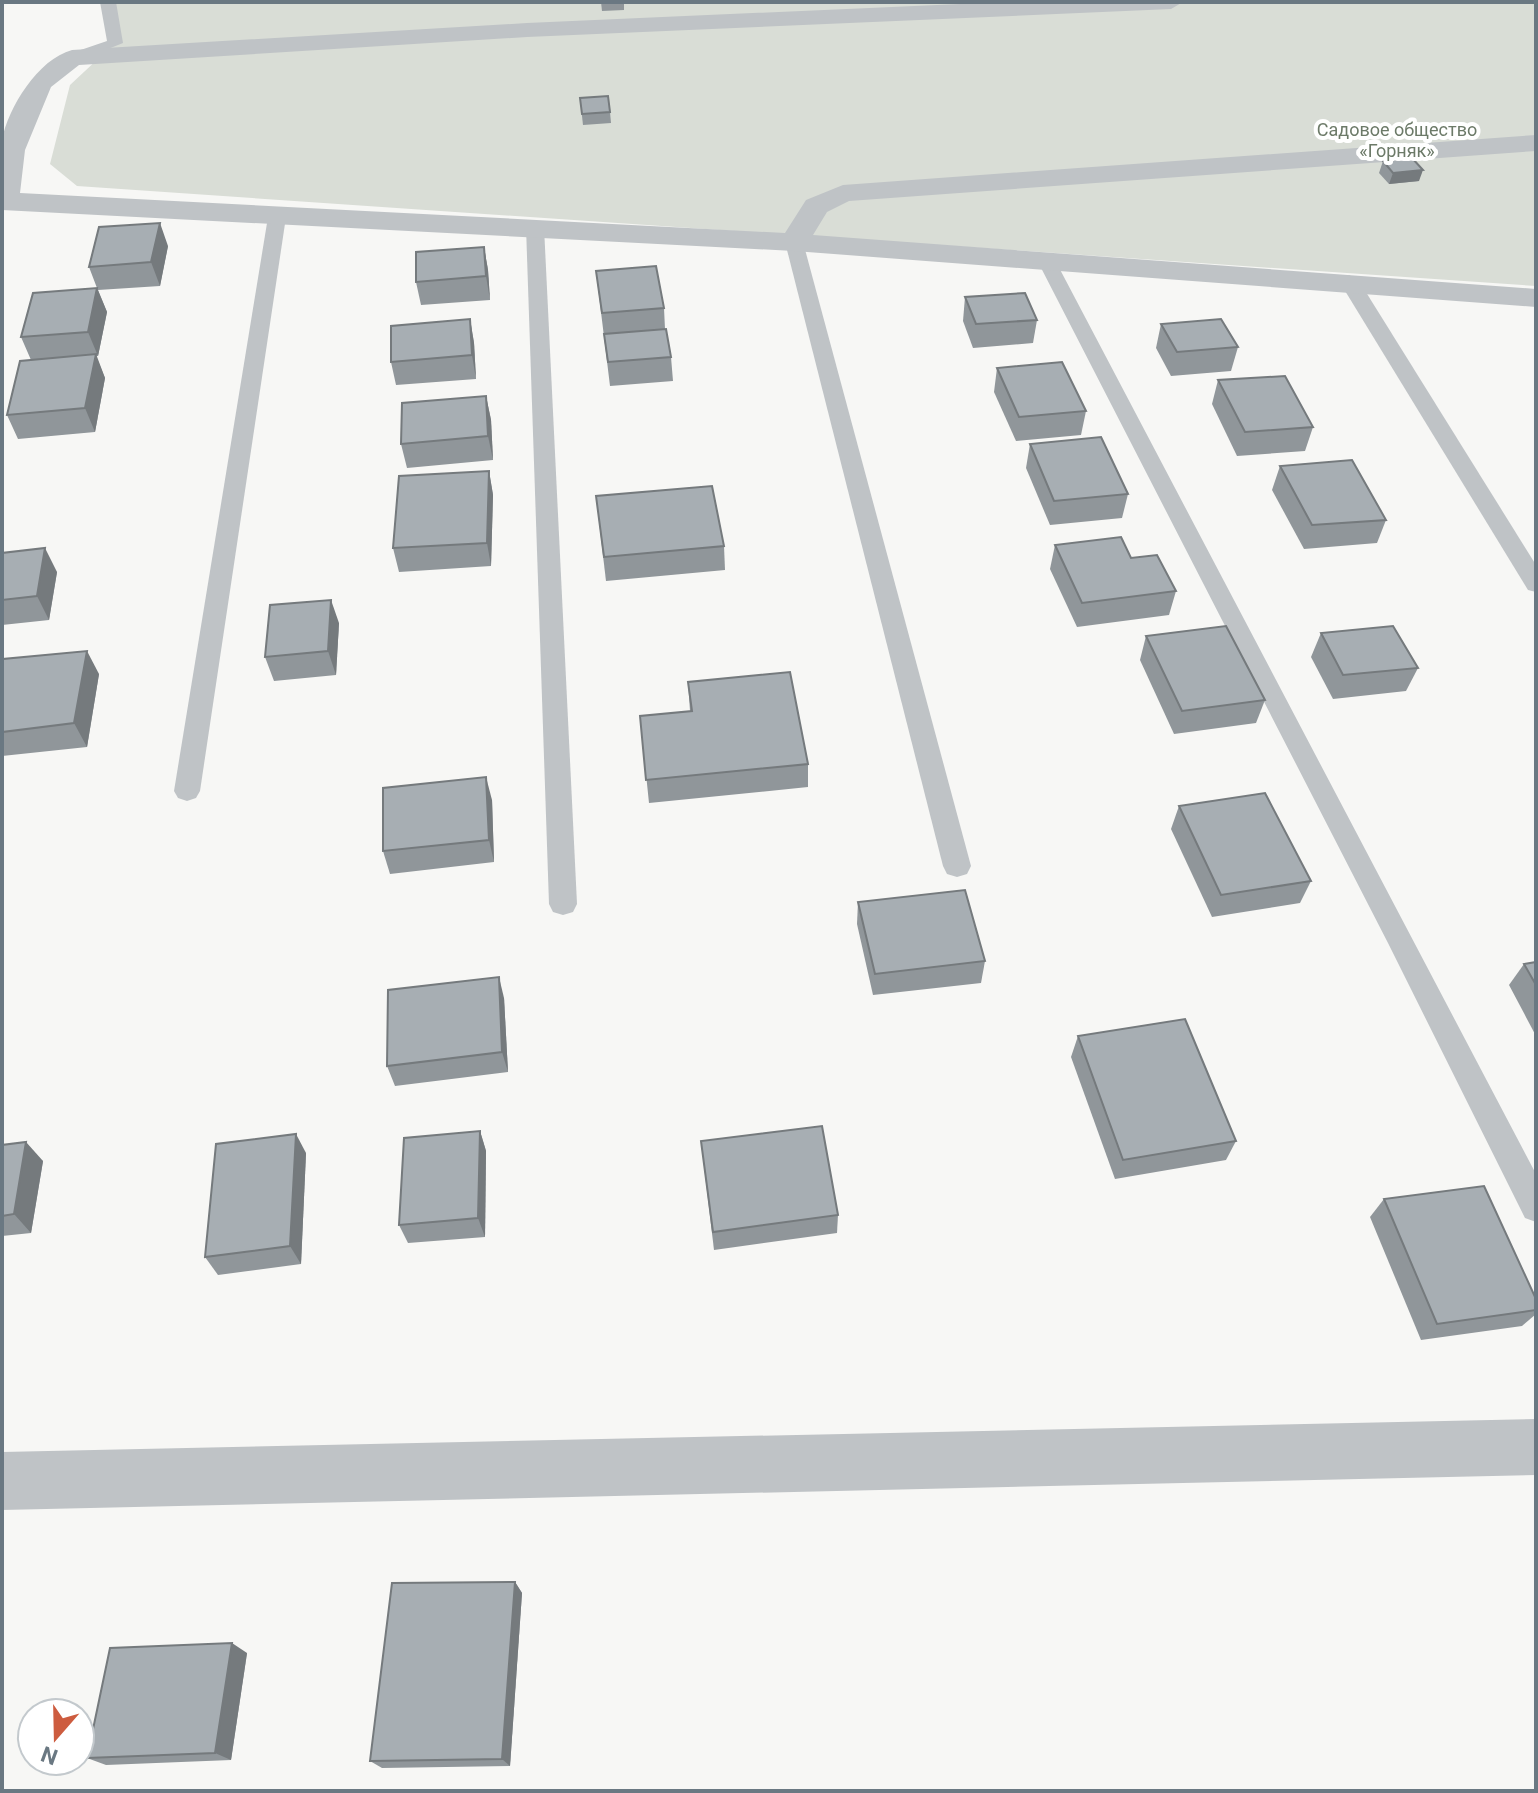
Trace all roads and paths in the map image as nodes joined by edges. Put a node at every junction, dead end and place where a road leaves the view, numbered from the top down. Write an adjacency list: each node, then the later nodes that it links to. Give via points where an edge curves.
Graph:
1 (108, 2): 3 (lane, via 115,43)
2 (1171, 2): 3 (street, via 557,28)
3 (72, 58): 5 (street, via 40,83 11,150)
4 (1536, 143): 8 (street, via 843,193 816,206)
5 (3, 204): 6 (street)
6 (277, 217): 7 (street); 13 (lane)
7 (535, 227): 8 (street); 15 (lane)
8 (794, 242): 9 (street); 14 (lane)
9 (1046, 260): 10 (street); 16 (lane)
10 (1349, 281): 11 (street); 12 (lane)
11 (1536, 298)
12 (1536, 584)
13 (187, 791)
14 (957, 866)
15 (563, 904)
16 (1536, 1207)
17 (1536, 1447): 18 (street)
18 (2, 1481)

